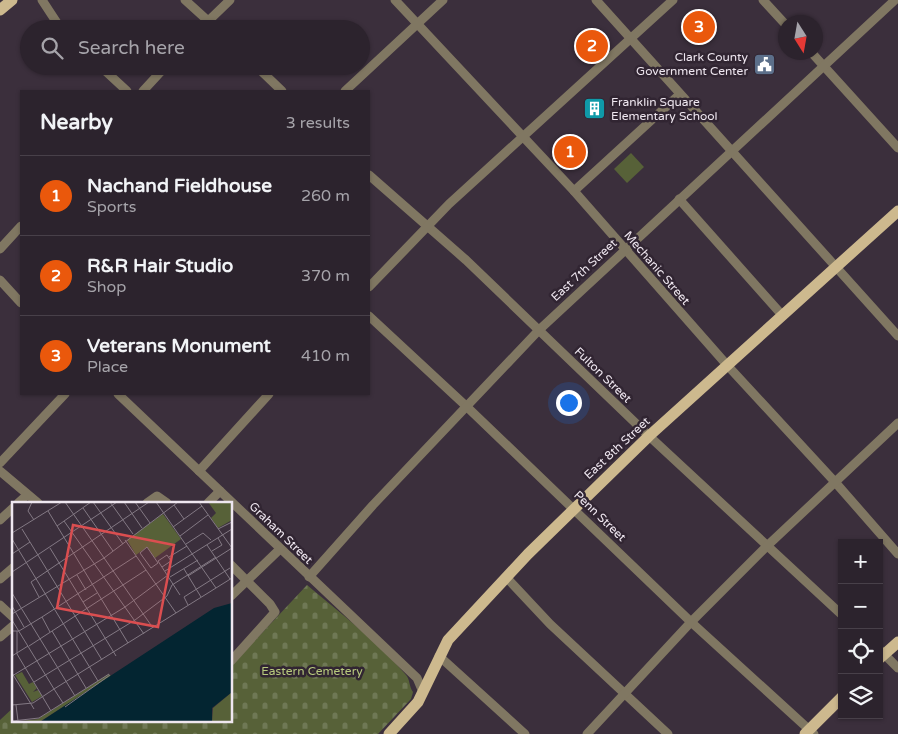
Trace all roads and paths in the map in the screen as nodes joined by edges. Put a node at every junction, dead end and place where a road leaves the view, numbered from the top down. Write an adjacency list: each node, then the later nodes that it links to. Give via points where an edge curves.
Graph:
1 (12, 0): 11 (main road)
2 (42, 0): 13 (street)
3 (185, 0): 14 (street)
4 (230, 0): 14 (street)
5 (395, 0): 15 (street, Mechanic Street)
6 (444, 0): 15 (street)
7 (596, 0): 16 (street)
8 (673, 0): 16 (street)
9 (763, 0): 12 (street)
10 (895, 0): 19 (street, East 7th Street)
11 (0, 10)
12 (778, 16)
13 (55, 20)
14 (208, 20)
15 (418, 24): 18 (street); 29 (street, Mechanic Street)
16 (631, 38): 28 (street); 29 (street)
17 (817, 60): 19 (street)
18 (370, 68)
19 (824, 68): 30 (street); 31 (street, East 7th Street)
20 (110, 75): 24 (street)
21 (158, 75): 25 (street)
22 (265, 75): 26 (street)
23 (362, 75): 27 (street)
24 (126, 90)
25 (144, 90)
26 (281, 90)
27 (346, 90)
28 (680, 94): 31 (street); 33 (street)
29 (523, 138): 33 (street, Mechanic Street); 36 (street)
30 (896, 143)
31 (732, 150): 34 (street, East 7th Street); 40 (street)
32 (370, 176): 36 (street, Fulton Street)
33 (574, 191): 39 (street, Mechanic Street)
34 (679, 199): 39 (street, East 7th Street); 44 (street)
35 (898, 210): 40 (main road, East 8th Street)
36 (428, 226): 42 (street); 46 (street, Fulton Street)
37 (20, 227): 38 (street)
38 (0, 249)
39 (624, 249): 46 (street, East 7th Street); 48 (street, Mechanic Street)
40 (834, 267): 44 (main road, East 8th Street); 47 (street)
41 (0, 280): 43 (street)
42 (370, 286)
43 (20, 302)
44 (782, 315): 48 (main road, East 8th Street)
45 (370, 317): 52 (street, Penn Street)
46 (539, 330): 52 (street, East 7th Street); 54 (street, Fulton Street)
47 (898, 336)
48 (727, 366): 54 (main road, East 8th Street); 58 (street, Mechanic Street)
49 (65, 395): 55 (street)
50 (119, 395): 57 (street, Graham Street)
51 (268, 395): 57 (street)
52 (466, 406): 68 (street, Penn Street); 76 (street, East 7th Street)
53 (898, 423): 58 (street)
54 (649, 436): 68 (main road, East 8th Street); 71 (street, Fulton Street)
55 (0, 463)
56 (0, 471): 60 (street)
57 (199, 471): 59 (street, Graham Street)
58 (836, 482): 71 (street); 73 (street, Mechanic Street)
59 (220, 491): 65 (street); 66 (street, Graham Street)
60 (27, 495): 61 (street); 62 (street)
61 (19, 502)
62 (37, 502)
63 (148, 502): 64 (street, via 157,496)
64 (166, 502)
65 (209, 502)
66 (232, 502)
67 (232, 502): 72 (street, Graham Street)
68 (573, 508): 77 (main road, East 8th Street); 84 (street, Penn Street)
69 (12, 509): 70 (street)
70 (0, 520)
71 (767, 546): 82 (street, Fulton Street); 84 (street)
72 (280, 548): 76 (street, Graham Street); 79 (street)
73 (898, 554)
74 (232, 566): 79 (street)
75 (12, 569): 78 (street)
76 (309, 577): 93 (street, Graham Street, via 417,678)
77 (506, 577): 89 (main road, East 8th Street, via 448,640); 94 (street, via 550,624)
78 (0, 579)
79 (245, 581): 80 (street); 91 (street, via 275,612)
80 (232, 595)
81 (0, 605): 83 (street)
82 (838, 611)
83 (12, 616)
84 (690, 622): 94 (street); 96 (street, Penn Street)
85 (12, 627): 86 (street)
86 (0, 637)
87 (898, 642): 88 (main road)
88 (883, 653)
89 (439, 656): 93 (main road, East 8th Street); 98 (street)
90 (883, 656): 92 (street)
91 (232, 660)
92 (898, 668)
93 (423, 692): 97 (main road, East 8th Street)
94 (624, 693): 99 (street); 100 (street)
95 (838, 702): 96 (main road)
96 (810, 733)
97 (389, 734)
98 (525, 734)
99 (586, 734)
100 (668, 734)

